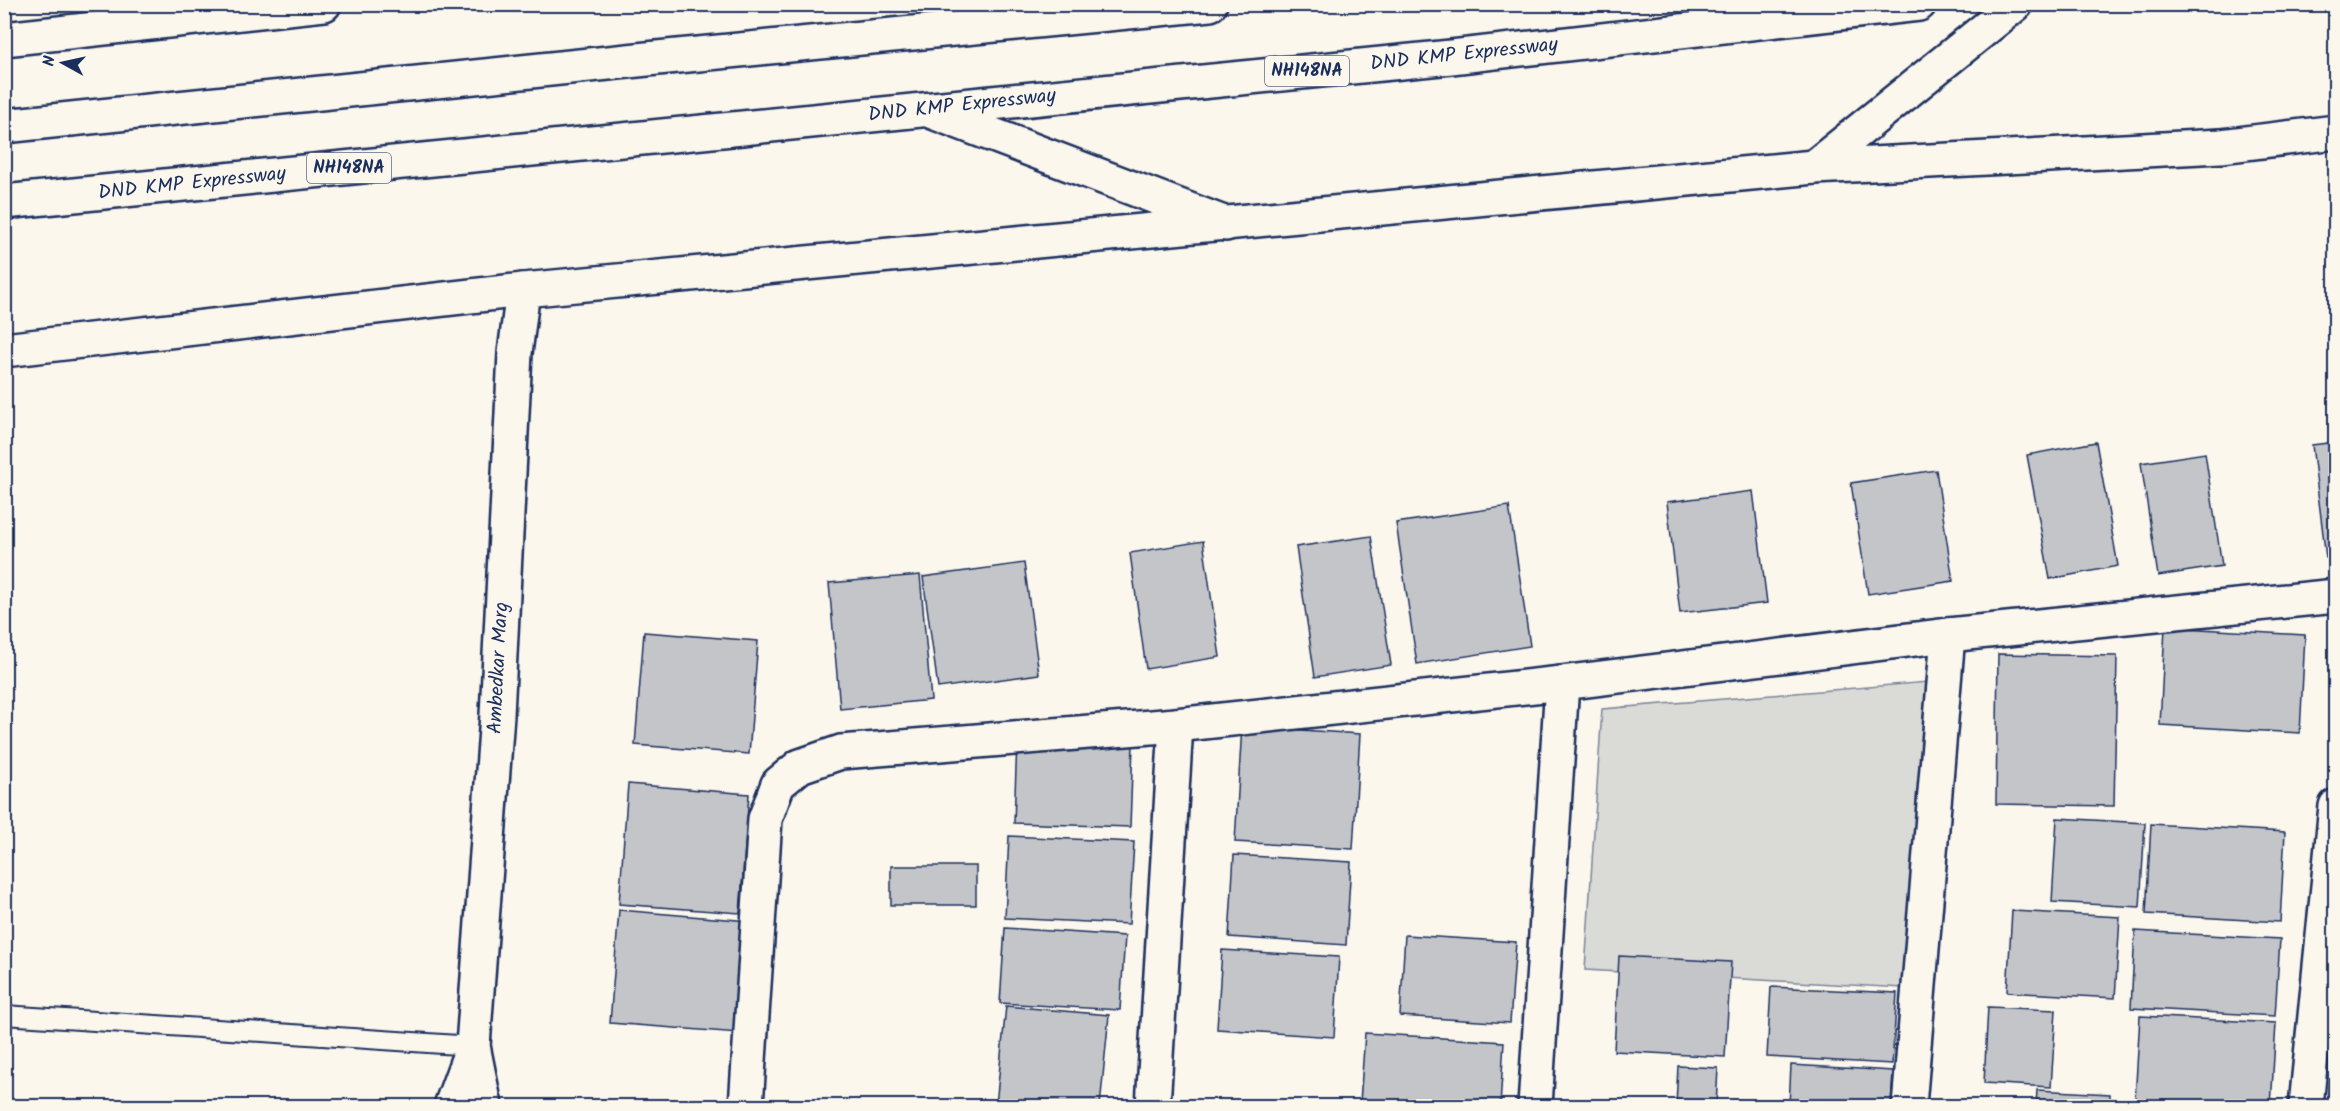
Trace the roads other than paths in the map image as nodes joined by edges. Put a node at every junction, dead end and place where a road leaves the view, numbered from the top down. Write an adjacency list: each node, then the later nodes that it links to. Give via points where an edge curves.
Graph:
1 (324, 4): 5 (main road)
2 (1210, 4): 7 (main road)
3 (1919, 4): 6 (main road, DND KMP Expressway / NH148NA, via 1462,56)
4 (2016, 4): 9 (main road)
5 (4, 39)
6 (927, 109): 10 (main road, DND KMP Expressway / NH148NA); 11 (main road)
7 (4, 126)
8 (2336, 132): 9 (main road, via 2221,147)
9 (1814, 167): 11 (main road)
10 (4, 202)
11 (1226, 224): 12 (main road)
12 (523, 290): 13 (main road); 20 (main road, Ambedkar Marg, via 514,353 497,715)
13 (4, 350)
14 (2336, 596): 15 (main road)
15 (1948, 635): 16 (main road); 26 (main road)
16 (1562, 683): 17 (main road); 25 (main road)
17 (1176, 725): 23 (main road, via 841,752 800,766 778,784 765,819); 24 (main road)
18 (2336, 806): 27 (main road)
19 (4, 1015): 20 (lane)
20 (473, 1046): 21 (main road, Ambedkar Marg); 22 (main road, Ambedkar Marg)
21 (451, 1107)
22 (485, 1107)
23 (747, 1107)
24 (1153, 1107)
25 (1535, 1107)
26 (1910, 1107)
27 (2306, 1107)

